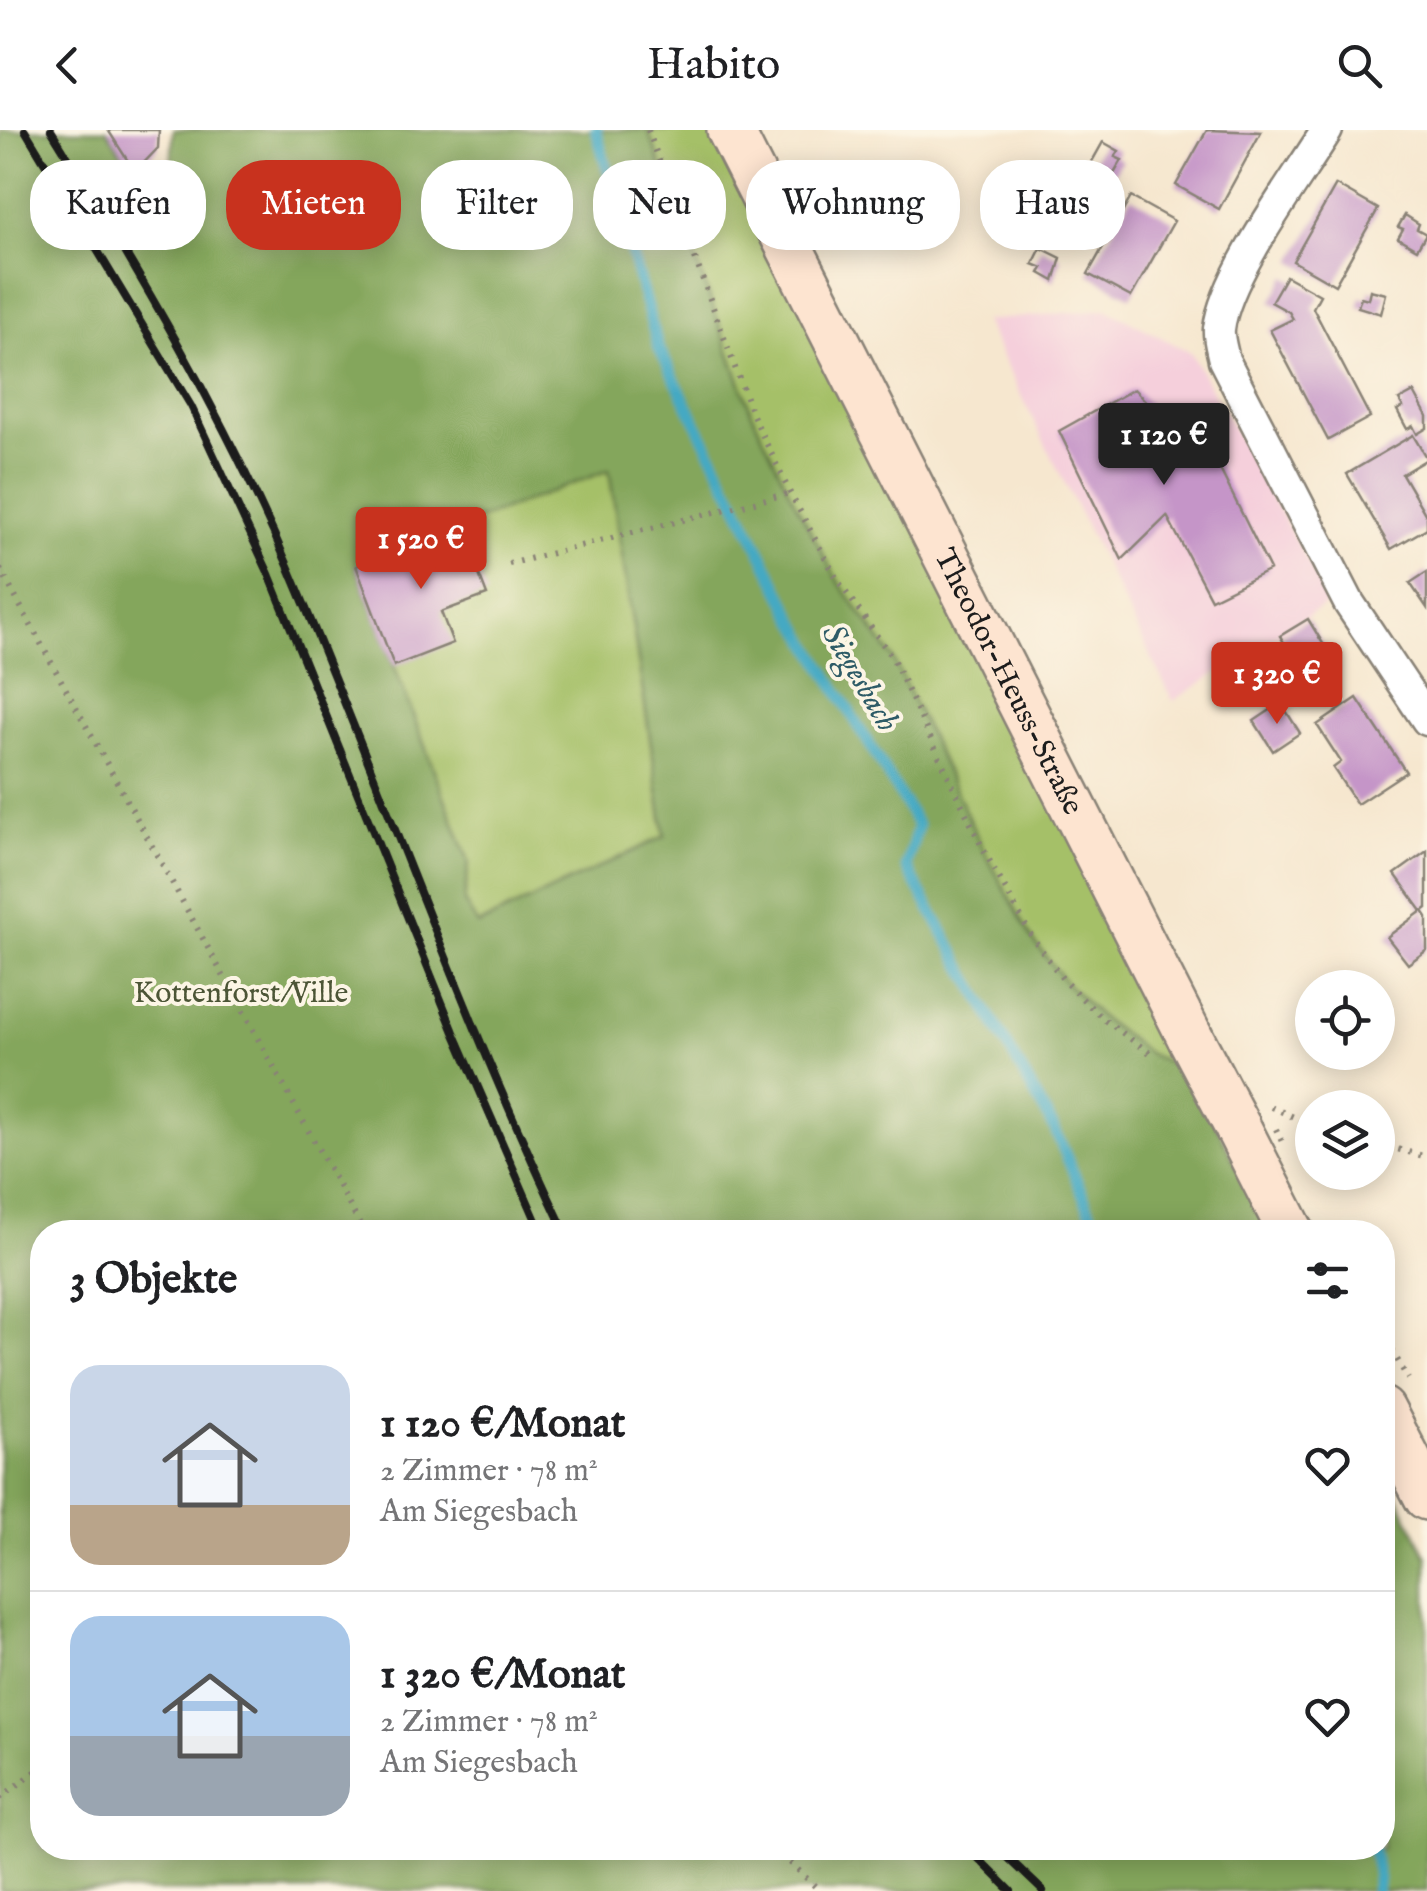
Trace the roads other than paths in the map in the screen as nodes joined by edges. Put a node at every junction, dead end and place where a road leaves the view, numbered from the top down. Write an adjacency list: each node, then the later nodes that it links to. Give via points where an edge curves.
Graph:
1 (730, 130): 4 (main road, Theodor-Heuss-Straße, bridge, via 1177,1048 1248,1114)
2 (1327, 130): 3 (street, via 1246,259 1218,332 1224,360 1349,603)
3 (1427, 720)
4 (1287, 1220)
5 (1395, 1435): 6 (main road)
6 (1427, 1497)

